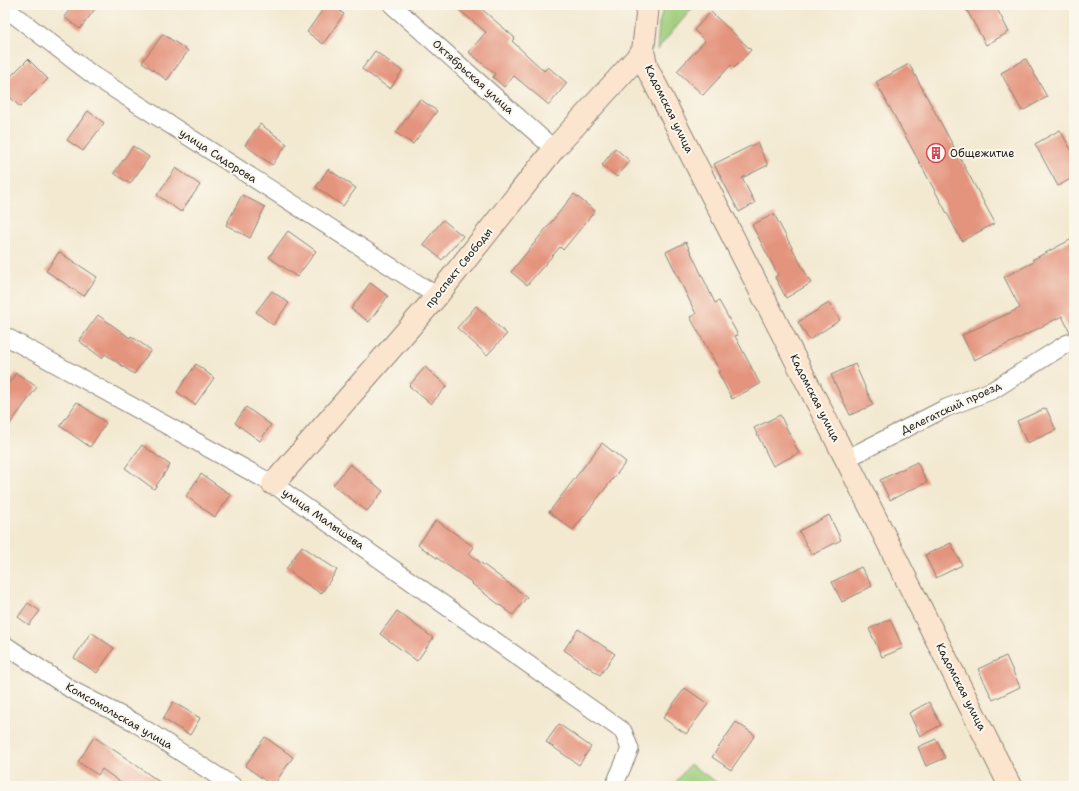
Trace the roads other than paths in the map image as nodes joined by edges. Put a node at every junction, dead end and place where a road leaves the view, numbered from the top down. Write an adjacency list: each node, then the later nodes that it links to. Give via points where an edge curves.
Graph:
1 (392, 5): 5 (street, Октябрьская улица)
2 (648, 5): 4 (street, Кадомская улица)
3 (5, 8): 6 (street, улица Сидорова, via 94,76)
4 (643, 51): 5 (street, проспект Свободы); 9 (street, Кадомская улица, via 647,68)
5 (554, 149): 6 (street, проспект Свободы)
6 (438, 296): 10 (street, проспект Свободы)
7 (5, 336): 10 (street, улица Малышева)
8 (1074, 341): 9 (street, Делегатский проезд, via 994,390 946,408)
9 (846, 459): 14 (street, Кадомская улица)
10 (273, 484): 13 (street, улица Малышева, via 623,731 630,749)
11 (5, 645): 12 (street, Комсомольская улица, via 72,690 134,722)
12 (233, 786)
13 (614, 786)
14 (1010, 786)

